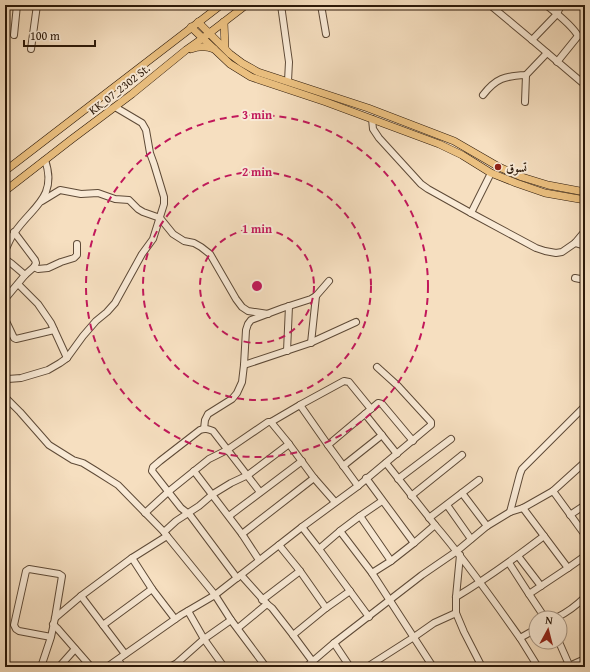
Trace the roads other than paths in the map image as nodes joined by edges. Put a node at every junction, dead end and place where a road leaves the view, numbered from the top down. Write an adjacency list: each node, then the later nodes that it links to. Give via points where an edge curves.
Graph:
1 (17, 5): 16 (street)
2 (37, 5): 20 (street)
3 (221, 5): 11 (main road, KK_07_2302 St.)
4 (246, 5): 12 (main road, KK_07_2302 St.)
5 (281, 5): 26 (street, via 289,62)
6 (321, 5): 15 (street)
7 (490, 5): 18 (street)
8 (546, 5): 10 (street)
9 (561, 5): 10 (street)
10 (557, 14): 18 (street); 24 (street, via 578,36)
11 (198, 22): 13 (main road, KK_07_2302 St.); 14 (main road)
12 (224, 22): 14 (main road, KK_07_2302 St.); 19 (main road)
13 (192, 27): 17 (main road); 34 (main road, KK_07_2302 St.)
14 (209, 33): 17 (main road, KK_07_2302 St.); 19 (main road)
15 (326, 34)
16 (14, 36)
17 (202, 38): 21 (main road); 22 (main road, KK_07_2302 St.)
18 (532, 40): 23 (street)
19 (225, 48): 26 (main road, via 246,66)
20 (31, 49)
21 (215, 49): 22 (main road, via 201,47); 28 (main road, via 230,64 251,77)
22 (183, 52): 31 (main road, KK_07_2302 St.)
23 (547, 53): 24 (street); 25 (street)
24 (557, 62): 27 (street)
25 (526, 75): 29 (street, via 501,79); 30 (street)
26 (288, 81): 28 (main road)
27 (585, 86)
28 (297, 88): 32 (main road); 37 (main road, via 368,108 454,141 522,177)
29 (483, 95)
30 (525, 102)
31 (115, 107): 33 (main road, KK_07_2302 St.); 41 (street, via 142,123 146,130 150,153 164,197)
32 (372, 119): 35 (main road, via 445,147); 40 (street, via 373,129 379,138 421,184)
33 (45, 160): 36 (main road, KK_07_2302 St.); 39 (street, via 48,184)
34 (5, 171)
35 (492, 173): 38 (main road, via 545,193); 40 (street)
36 (5, 192)
37 (585, 192)
38 (585, 200)
39 (42, 201): 41 (street, via 60,190 81,194 98,193 115,199 129,200 143,212); 43 (street)
40 (471, 213): 44 (street, via 545,251 562,252)
41 (160, 218): 58 (street, via 174,234 184,241 202,247 210,254 242,307 248,311); 64 (street, via 153,239 115,302 96,321)
42 (585, 231): 44 (street)
43 (14, 232): 47 (street); 49 (street, via 35,260)
44 (575, 242): 46 (street)
45 (77, 244): 49 (street, via 77,255 74,258 48,268)
46 (585, 246)
47 (5, 251)
48 (5, 259): 50 (street)
49 (34, 267): 50 (street)
50 (25, 275): 54 (street)
51 (576, 278): 52 (street)
52 (585, 280)
53 (329, 281): 55 (street)
54 (18, 284): 56 (street); 61 (street, via 38,304)
55 (316, 296): 57 (street); 62 (street)
56 (5, 299)
57 (289, 306): 58 (street); 63 (street)
58 (268, 314): 65 (street, via 251,320 248,324)
59 (5, 320): 61 (street, via 16,339)
60 (356, 322): 62 (street)
61 (54, 330): 64 (street)
62 (311, 343): 63 (street)
63 (287, 351): 65 (street)
64 (67, 358): 67 (street, via 48,370)
65 (244, 365): 74 (street, via 242,382 237,393 208,414)
66 (377, 367): 77 (street, via 431,422 431,426)
67 (5, 381)
68 (5, 397): 106 (street, via 49,445 118,485)
69 (300, 405): 71 (street, via 347,381); 73 (street); 79 (street)
70 (585, 406): 105 (street, via 522,469)
71 (371, 409): 72 (street); 77 (street, via 378,403 382,404)
72 (365, 414): 75 (street); 79 (street)
73 (271, 422): 78 (street); 80 (street)
74 (204, 428): 80 (street, via 213,431); 95 (street, via 153,467 152,471)
75 (382, 435): 81 (street); 86 (street)
76 (451, 439): 91 (street)
77 (413, 441): 81 (street)
78 (289, 444): 83 (street); 88 (street)
79 (328, 445): 86 (street)
80 (227, 450): 87 (street, via 209,459); 88 (street)
81 (397, 454): 85 (street)
82 (462, 455): 99 (street)
83 (302, 461): 89 (street); 96 (street)
84 (585, 462): 94 (street)
85 (386, 463): 90 (street); 91 (street)
86 (343, 466): 93 (street)
87 (194, 471): 95 (street); 98 (street)
88 (248, 475): 96 (street); 98 (street)
89 (314, 478): 101 (street); 117 (street)
90 (366, 478): 93 (street); 100 (street)
91 (398, 478): 99 (street)
92 (480, 480): 97 (street)
93 (358, 486): 101 (street)
94 (553, 491): 104 (street); 110 (street)
95 (168, 492): 106 (street); 107 (street)
96 (260, 492): 108 (street)
97 (462, 493): 102 (street); 113 (street)
98 (212, 494): 107 (street); 108 (street)
99 (411, 496): 111 (street)
100 (382, 501): 109 (street); 121 (street)
101 (335, 502): 114 (street)
102 (446, 505): 111 (street); 120 (street)
103 (585, 505): 110 (street)
104 (524, 508): 105 (street); 119 (street)
105 (510, 512): 113 (street)
106 (145, 513): 116 (street)
107 (188, 513): 116 (street); 134 (street)
108 (229, 516): 117 (street)
109 (360, 516): 115 (street); 129 (street)
110 (570, 516): 118 (street)
111 (429, 518): 112 (street)
112 (435, 525): 121 (street); 124 (street)
113 (488, 526): 120 (street)
114 (302, 527): 122 (street); 123 (street)
115 (340, 531): 123 (street); 133 (street)
116 (165, 534): 127 (street); 140 (street)
117 (242, 534): 128 (street)
118 (585, 535)
119 (544, 536): 125 (street); 131 (street)
120 (471, 539): 124 (street)
121 (414, 543): 129 (street)
122 (279, 545): 128 (street); 132 (street)
123 (319, 549): 138 (street)
124 (459, 553): 135 (street); 142 (street); 144 (street, via 422,575)
125 (518, 556): 130 (street); 136 (street)
126 (585, 556): 131 (street)
127 (132, 558): 137 (street); 141 (street)
128 (259, 560): 134 (street)
129 (391, 561): 133 (street)
130 (509, 563): 135 (street); 139 (street)
131 (568, 568): 136 (street)
132 (300, 571): 145 (street); 146 (street)
133 (372, 573): 144 (street)
134 (239, 577): 140 (street); 145 (street)
135 (480, 583): 142 (street); 162 (street)
136 (541, 586): 139 (street)
137 (152, 589): 153 (street); 156 (street)
138 (350, 591): 146 (street); 151 (street)
139 (529, 594): 147 (street)
140 (215, 595): 148 (street); 154 (street)
141 (80, 596): 152 (street); 156 (street)
142 (456, 597): 150 (street)
143 (585, 597): 149 (street)
144 (390, 600): 151 (street); 161 (street)
145 (265, 602): 157 (street); 159 (street)
146 (326, 608): 159 (street)
147 (540, 610)
148 (188, 611): 153 (street); 163 (street)
149 (568, 611)
150 (456, 613): 161 (street, via 434,623); 184 (street)
151 (369, 617): 164 (street)
152 (55, 618): 155 (street); 160 (street, via 62,576 29,569 26,571 14,627 19,631)
153 (175, 619): 167 (street)
154 (231, 620): 157 (street); 163 (street)
155 (53, 624): 160 (street); 165 (street)
156 (103, 625): 167 (street)
157 (238, 628): 179 (street)
158 (528, 634): 162 (street)
159 (293, 635): 170 (street)
160 (51, 637): 172 (street)
161 (414, 637): 182 (street); 183 (street)
162 (520, 638): 185 (street)
163 (204, 639): 171 (street); 178 (street)
164 (334, 643): 170 (street); 181 (street)
165 (75, 649): 173 (street); 174 (street)
166 (562, 650): 186 (street)
167 (125, 654): 169 (street)
168 (585, 659): 186 (street)
169 (118, 660): 175 (street); 176 (street)
170 (313, 662): 180 (street)
171 (178, 665): 177 (street)
172 (41, 667)
173 (59, 667)
174 (91, 667)
175 (107, 667)
176 (123, 667)
177 (170, 667)
178 (224, 667)
179 (266, 667)
180 (306, 667)
181 (350, 667)
182 (367, 667)
183 (432, 667)
184 (481, 667)
185 (538, 667)
186 (569, 667)

